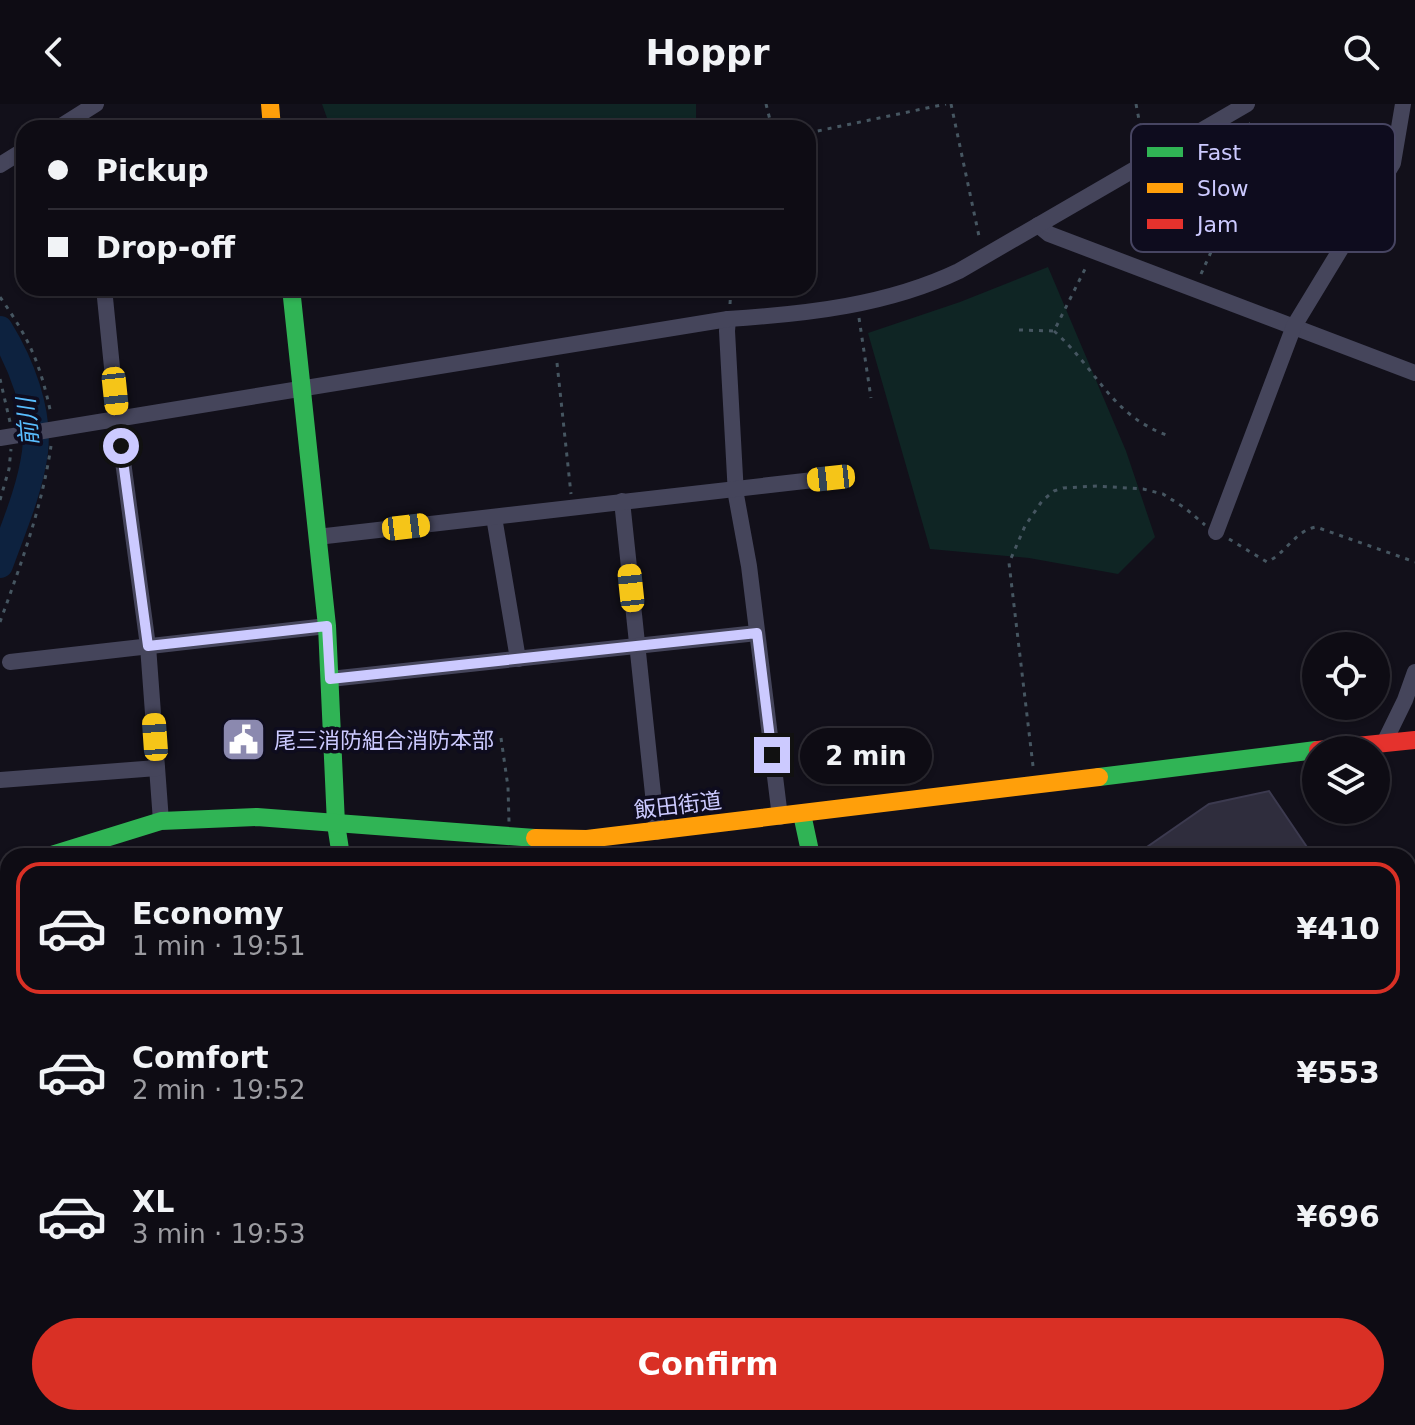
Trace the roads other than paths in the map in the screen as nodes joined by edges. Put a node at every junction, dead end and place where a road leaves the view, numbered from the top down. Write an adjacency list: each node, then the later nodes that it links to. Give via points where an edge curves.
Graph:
1 (96, 104): 4 (street)
2 (1403, 104): 6 (street)
3 (1242, 107): 5 (street)
4 (71, 120)
5 (1212, 124)
6 (1395, 151)
7 (1131, 171): 8 (street)
8 (1038, 225): 12 (street, via 935,283 790,315); 13 (street, via 1049,234)
9 (1339, 252): 13 (street)
10 (105, 296): 16 (street)
11 (292, 296): 15 (main road)
12 (728, 319): 15 (street); 19 (street)
13 (1294, 326): 14 (street); 22 (street)
14 (1415, 373)
15 (302, 390): 16 (street); 23 (main road)
16 (117, 417): 17 (street); 26 (street)
17 (8, 436)
18 (831, 478): 19 (street)
19 (737, 487): 20 (street); 25 (street)
20 (622, 501): 21 (street); 27 (street)
21 (494, 517): 23 (street); 28 (street)
22 (1216, 532)
23 (317, 537): 24 (main road)
24 (327, 626): 26 (street); 31 (main road)
25 (757, 633): 27 (street); 39 (street)
26 (148, 646): 29 (street); 36 (street)
27 (637, 646): 28 (street); 42 (street)
28 (518, 659): 31 (street)
29 (10, 662)
30 (1415, 672): 32 (street)
31 (330, 679): 41 (main road)
32 (1387, 736)
33 (1415, 740): 34 (main road, 飯田街道)
34 (1390, 742)
35 (1302, 752): 38 (main road, 飯田街道)
36 (157, 768): 37 (street); 40 (street)
37 (0, 780)
38 (802, 814): 39 (main road, 飯田街道); 45 (main road)
39 (780, 817): 42 (main road, 飯田街道)
40 (161, 821): 41 (main road, 飯田街道, via 257,817); 43 (main road, 飯田街道)
41 (336, 824): 42 (main road, 飯田街道, via 507,838 587,839); 44 (main road)
42 (657, 832)
43 (74, 848)
44 (340, 848)
45 (809, 848)

